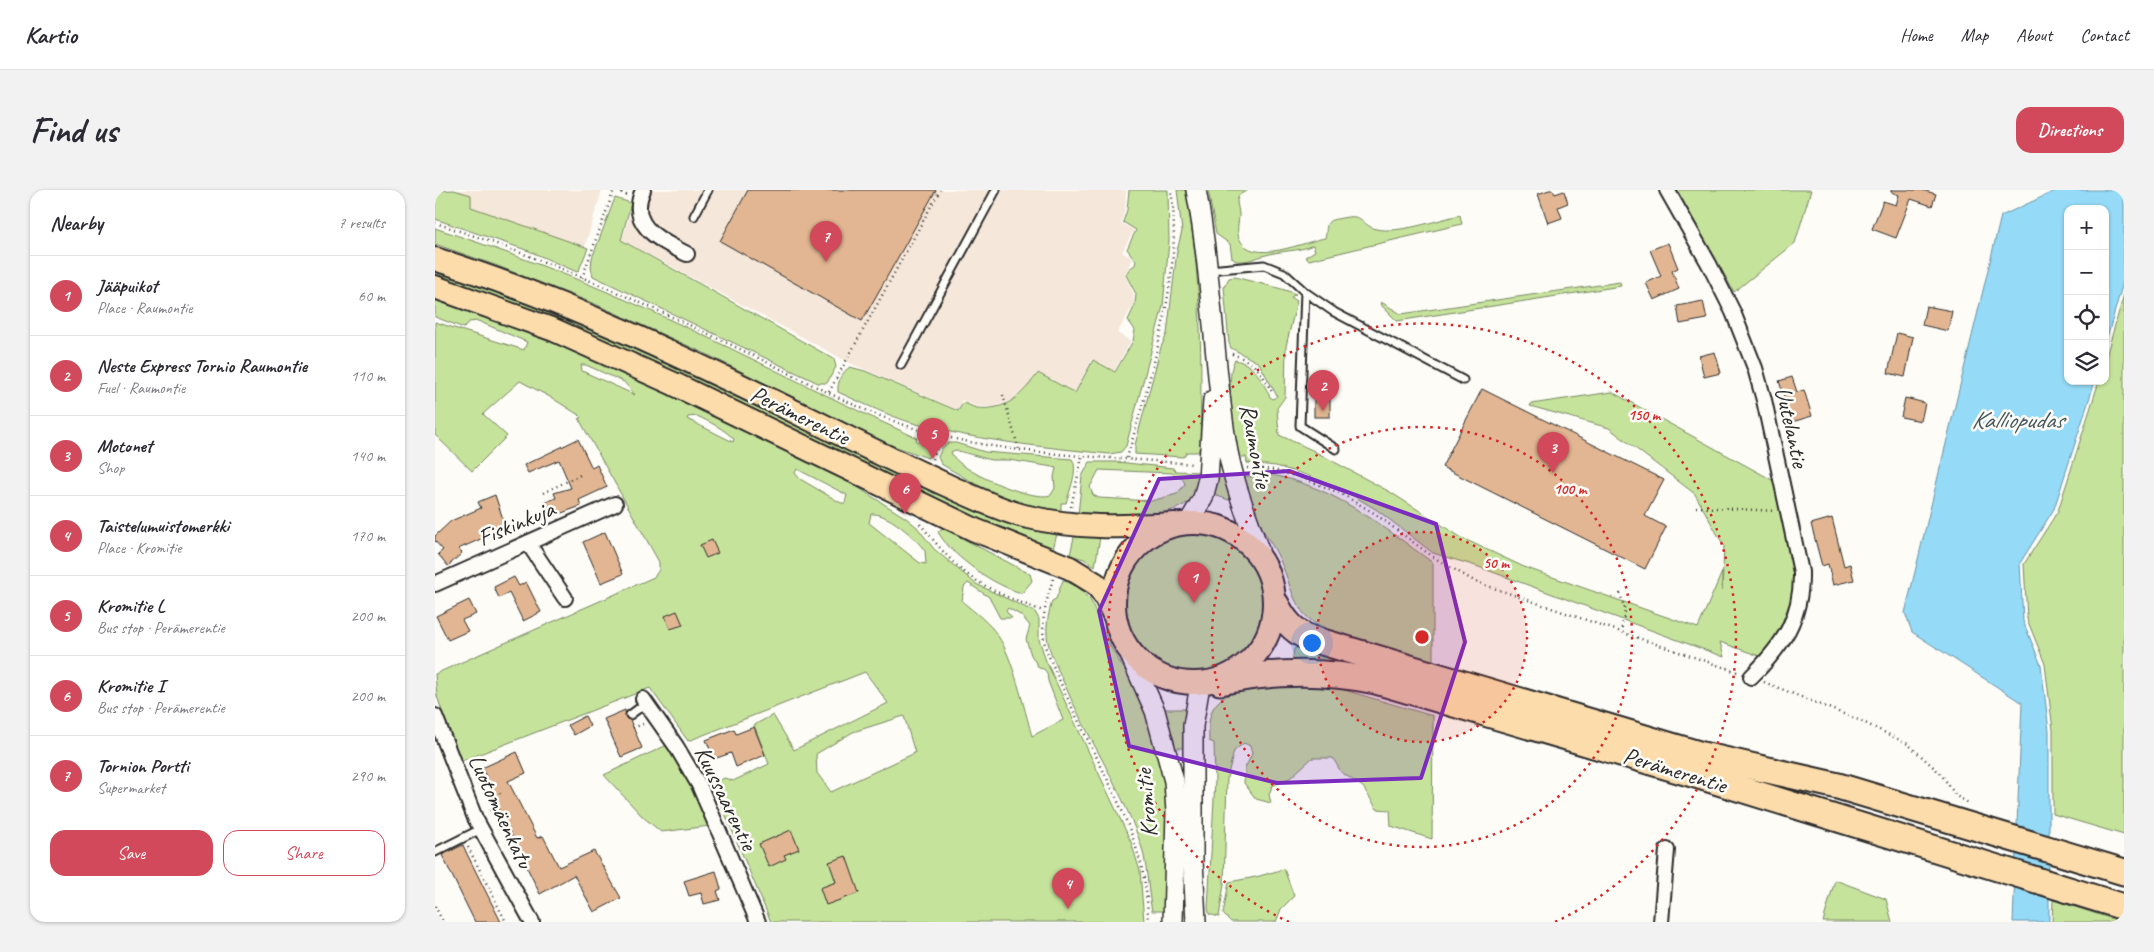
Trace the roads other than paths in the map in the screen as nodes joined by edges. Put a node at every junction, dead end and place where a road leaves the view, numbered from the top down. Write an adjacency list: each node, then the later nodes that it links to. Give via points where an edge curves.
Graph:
1 (643, 190): 7 (street, via 638,201 643,224 649,232)
2 (708, 190): 6 (lane)
3 (996, 190): 13 (lane)
4 (1196, 190): 9 (main road, Raumontie)
5 (1667, 190): 25 (street, Uutelantie, via 1733,312 1755,368 1765,400 1801,572 1799,603 1782,642)
6 (694, 216)
7 (687, 254)
8 (435, 259): 17 (highway, Perämerentie, via 566,305 685,358 987,503 1021,515 1088,527)
9 (1209, 270): 11 (lane, via 1264,265 1284,273); 12 (main road, Raumontie)
10 (435, 287): 23 (highway, Perämerentie, via 554,330 674,384 975,530 1070,568 1096,584)
11 (1305, 292): 14 (lane, via 1334,312); 15 (lane, via 1300,426)
12 (1216, 348): 17 (main road, Raumontie, via 1208,479 1203,498); 19 (main road, Raumontie, via 1226,441 1235,481)
13 (901, 366)
14 (1463, 380)
15 (1337, 449)
16 (615, 504): 18 (street, Fiskinkuja)
17 (1182, 523): 19 (highway, via 1202,521 1229,528); 23 (highway, via 1153,537 1132,555 1115,588)
18 (528, 542): 20 (street, Fiskinkuja); 21 (street)
19 (1259, 550): 22 (highway, via 1273,584)
20 (435, 584)
21 (565, 598)
22 (1276, 604): 26 (highway, via 1264,638 1240,666); 33 (highway, Perämerentie, via 1289,625 1309,638 1703,755 1975,816)
23 (1113, 613): 24 (highway)
24 (1131, 657): 26 (highway, via 1164,678 1181,683); 37 (main road, Kromitie, via 1155,711 1174,781)
25 (1751, 677)
26 (1210, 683): 34 (highway, Perämerentie, via 1282,673 1338,675 1375,681 1699,776); 38 (main road, Kromitie, via 1193,726)
27 (645, 701): 28 (lane); 36 (street, Kuussaarentie, via 699,785)
28 (630, 715)
29 (435, 716): 30 (street, Luotomäenkatu)
30 (481, 829): 32 (lane); 35 (street, Luotomäenkatu)
31 (1667, 850): 39 (street)
32 (435, 852)
33 (2124, 872)
34 (2124, 907)
35 (532, 922)
36 (758, 922)
37 (1173, 922)
38 (1196, 922)
39 (1661, 922)

